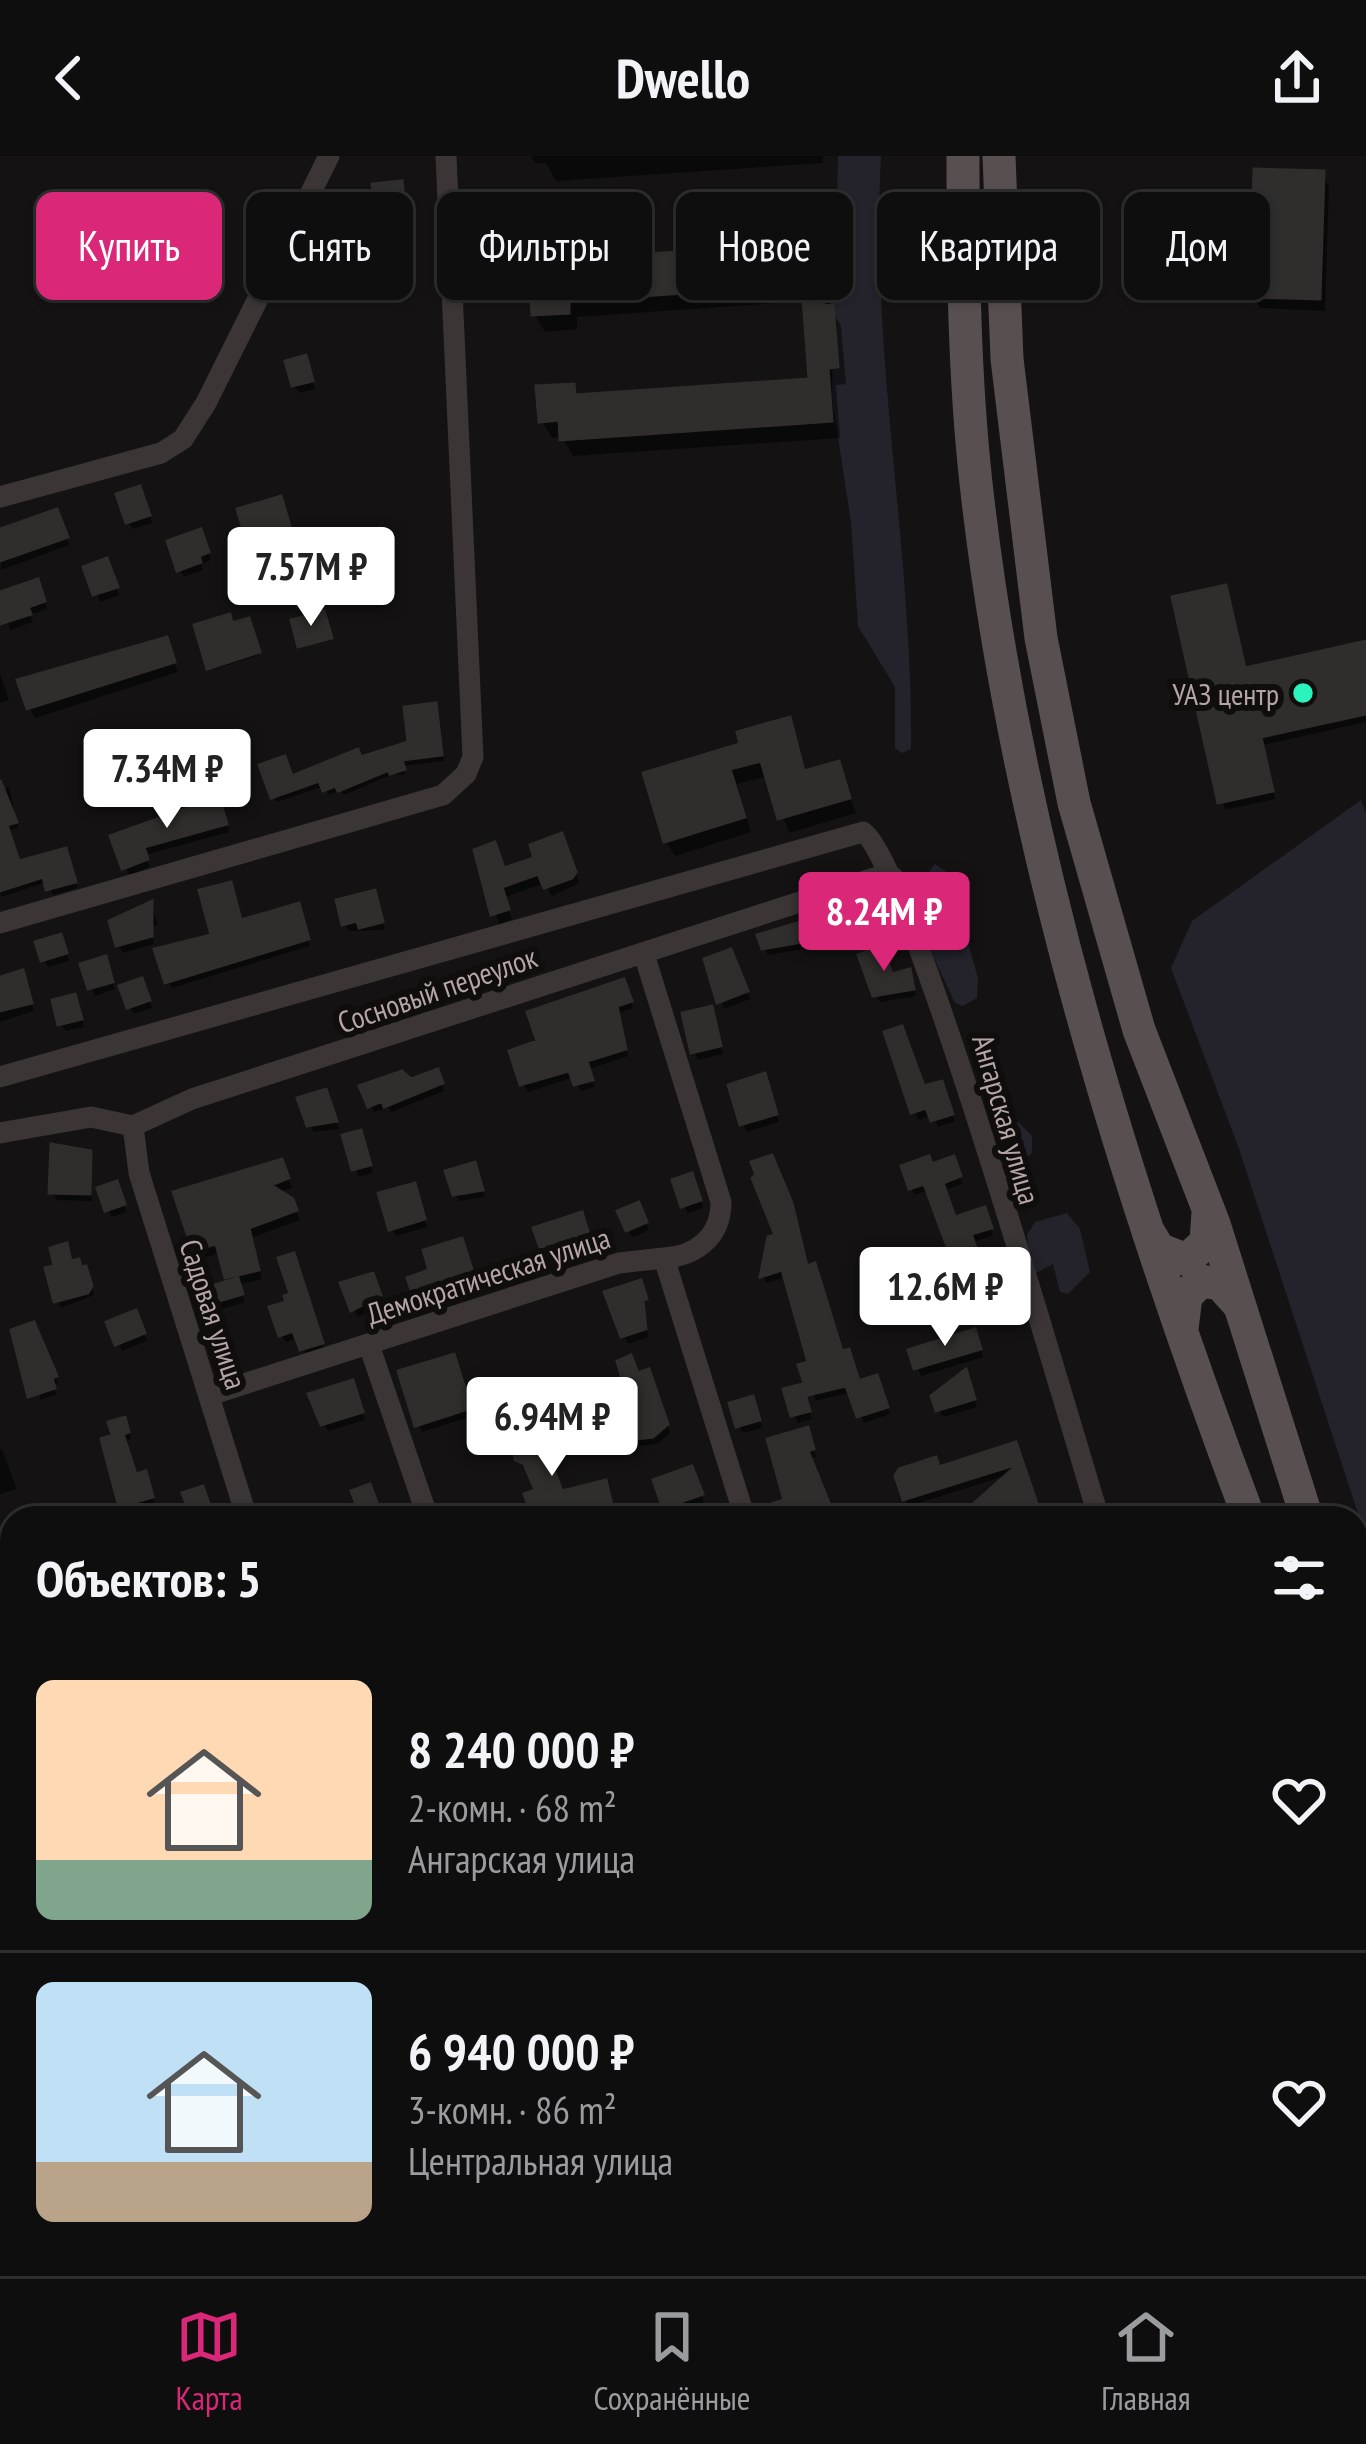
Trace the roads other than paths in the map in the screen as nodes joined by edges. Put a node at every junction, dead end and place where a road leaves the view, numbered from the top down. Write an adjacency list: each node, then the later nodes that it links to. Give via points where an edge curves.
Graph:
1 (329, 156): 5 (street, via 183,439 161,453)
2 (446, 156): 7 (street, via 473,758 466,774 443,795)
3 (963, 156): 13 (main road, via 976,485 1001,647 1054,904)
4 (998, 156): 12 (main road, via 1007,359 1041,638 1070,782 1139,1030)
5 (0, 497)
6 (892, 877): 8 (street, Сосновый переулок); 9 (street, Ангарская улица, via 878,844 855,832); 22 (street, Ангарская улица, via 941,1001)
7 (0, 922)
8 (644, 954): 10 (street, Сосновый переулок, via 192,1099); 14 (street, via 721,1202 700,1248)
9 (0, 1077)
10 (133, 1126): 11 (street, via 92,1117); 18 (street, Садовая улица, via 139,1173)
11 (0, 1133)
12 (1207, 1206): 13 (main road, via 1206,1242 1187,1260 1159,1249); 15 (main road)
13 (1144, 1224): 16 (main road)
14 (664, 1258): 17 (street, Демократическая улица, via 620,1263); 21 (street)
15 (1240, 1306): 16 (main road, via 1220,1284 1202,1281 1181,1309); 24 (main road)
16 (1183, 1342): 23 (main road)
17 (369, 1345): 18 (street, Демократическая улица); 20 (street)
18 (210, 1395): 19 (street, Садовая улица)
19 (243, 1506)
20 (424, 1506)
21 (741, 1506)
22 (1096, 1506)
23 (1244, 1506)
24 (1303, 1506)

